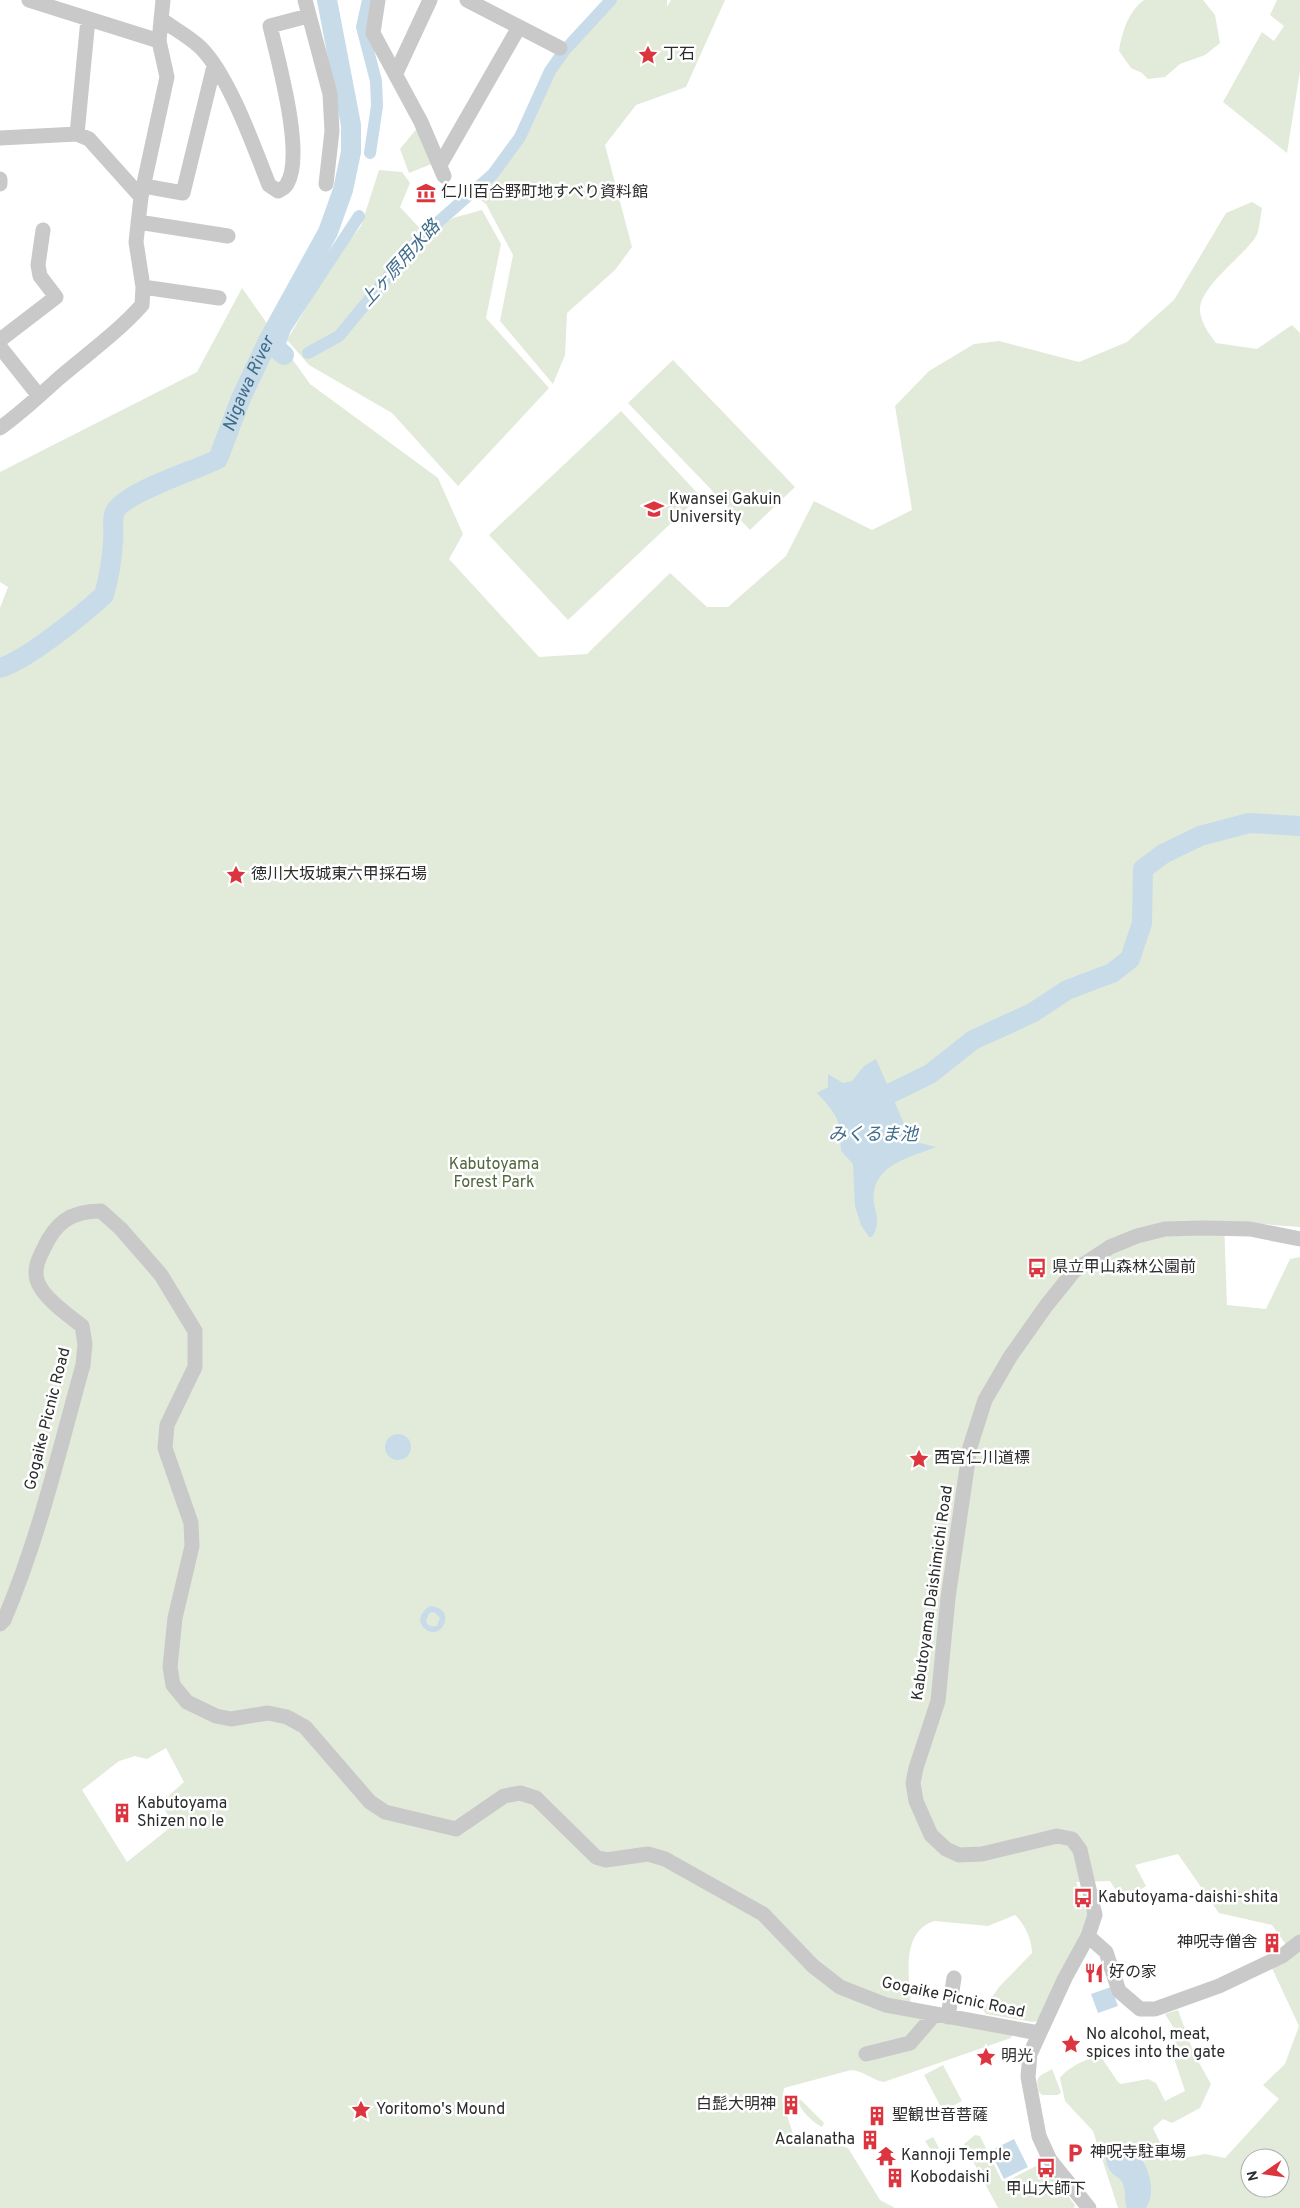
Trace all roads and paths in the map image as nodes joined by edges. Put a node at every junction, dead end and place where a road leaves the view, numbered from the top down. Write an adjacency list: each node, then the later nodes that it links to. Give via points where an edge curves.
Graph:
1 (29, 0): 8 (street)
2 (163, 0): 9 (street)
3 (305, 0): 7 (street)
4 (378, 0): 14 (street, via 373,33)
5 (430, 0): 14 (street)
6 (471, 1): 10 (street)
7 (308, 16): 13 (street, via 270,26 288,97 291,124 292,163 288,183 278,191 269,185 236,105); 19 (street, via 330,94 332,131)
8 (88, 19): 11 (street); 15 (street)
9 (161, 19): 11 (street); 13 (street, via 201,48)
10 (518, 27): 12 (street); 14 (street, via 442,170)
11 (159, 41): 20 (street, via 167,77)
12 (560, 48)
13 (214, 66): 20 (street, via 184,193)
14 (396, 73)
15 (76, 134): 16 (street); 20 (street, via 89,139)
16 (0, 138)
17 (0, 179): 18 (street)
18 (0, 184)
19 (326, 184)
20 (142, 192): 21 (street)
21 (138, 222): 23 (street); 24 (street, via 136,242)
22 (43, 230): 26 (street, via 38,265 40,276 56,297)
23 (228, 236)
24 (143, 287): 25 (street); 28 (street, via 142,306 125,325)
25 (219, 298)
26 (0, 340)
27 (0, 348): 28 (street)
28 (39, 396): 29 (street)
29 (0, 428)
30 (1300, 1239): 32 (street, Kabutoyama Daishimichi Road, via 1250,1229 1203,1228 1165,1230 1137,1236 1110,1247 1074,1271 1010,1357 985,1400 970,1447 948,1598 938,1701 916,1768 913,1783 916,1801 931,1835 946,1849 959,1855 982,1854 1057,1836 1072,1839 1080,1850 1095,1915)
31 (0, 1624): 35 (street, Gogaike Picnic Road, via 19,1584 47,1499 83,1365 85,1344 82,1326 51,1300 37,1280 36,1263 51,1233 65,1219 84,1211 101,1211 121,1229 160,1275 195,1331 195,1367 167,1425 165,1448 191,1522 192,1546 175,1618 170,1667 173,1685 187,1702 216,1716 231,1719 268,1713 293,1720 305,1727 370,1802 385,1812 456,1829 504,1796 520,1793 536,1798 596,1857 606,1860 648,1854 665,1859 763,1914 813,1966 840,1986 886,2005)
32 (1088, 1936): 33 (street, via 1106,1952 1118,1991 1140,2009 1155,2009 1219,1986 1282,1956); 36 (street, Kabutoyama Daishimichi Road)
33 (1300, 1942)
34 (954, 1978): 35 (street)
35 (942, 2015): 36 (street, Gogaike Picnic Road); 37 (street, via 910,2043)
36 (1039, 2033): 38 (street, Kabutoyama Daishimichi Road, via 1030,2054 1028,2077 1039,2136 1050,2160)
37 (866, 2054)
38 (1089, 2208)

